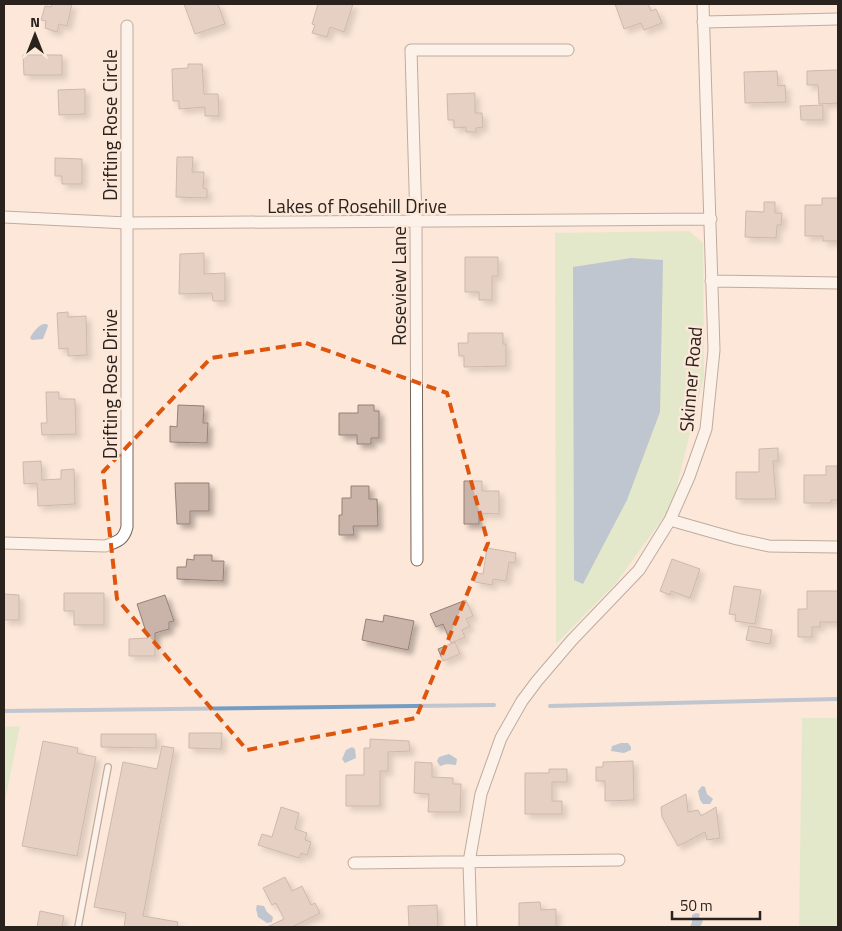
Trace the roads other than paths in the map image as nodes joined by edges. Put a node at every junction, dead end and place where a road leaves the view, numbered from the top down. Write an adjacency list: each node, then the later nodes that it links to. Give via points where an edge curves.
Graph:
1 (703, 4): 3 (street, Skinner Road)
2 (838, 19): 3 (street)
3 (703, 22): 7 (street, Skinner Road)
4 (127, 26): 9 (street, Drifting Rose Circle)
5 (568, 50): 8 (street, Roseview Lane, via 411,50)
6 (4, 218): 9 (street, Lakes of Rosehill Drive)
7 (711, 219): 8 (street, Lakes of Rosehill Drive); 10 (street, Skinner Road)
8 (416, 222): 9 (street, Lakes of Rosehill Drive); 15 (street, Roseview Lane)
9 (127, 223): 13 (street, Drifting Rose Drive, via 125,534 118,542 105,546)
10 (712, 282): 11 (street); 12 (street, Skinner Road, via 714,350 706,429)
11 (838, 283)
12 (670, 520): 14 (street, via 769,546); 18 (street, Skinner Road, via 638,570 572,640 522,701 501,738 481,794)
13 (4, 543)
14 (838, 547)
15 (417, 560)
16 (108, 767): 20 (lane)
17 (619, 860): 18 (street)
18 (469, 862): 19 (street); 21 (street, Skinner Road)
19 (354, 863)
20 (78, 927)
21 (471, 927)

